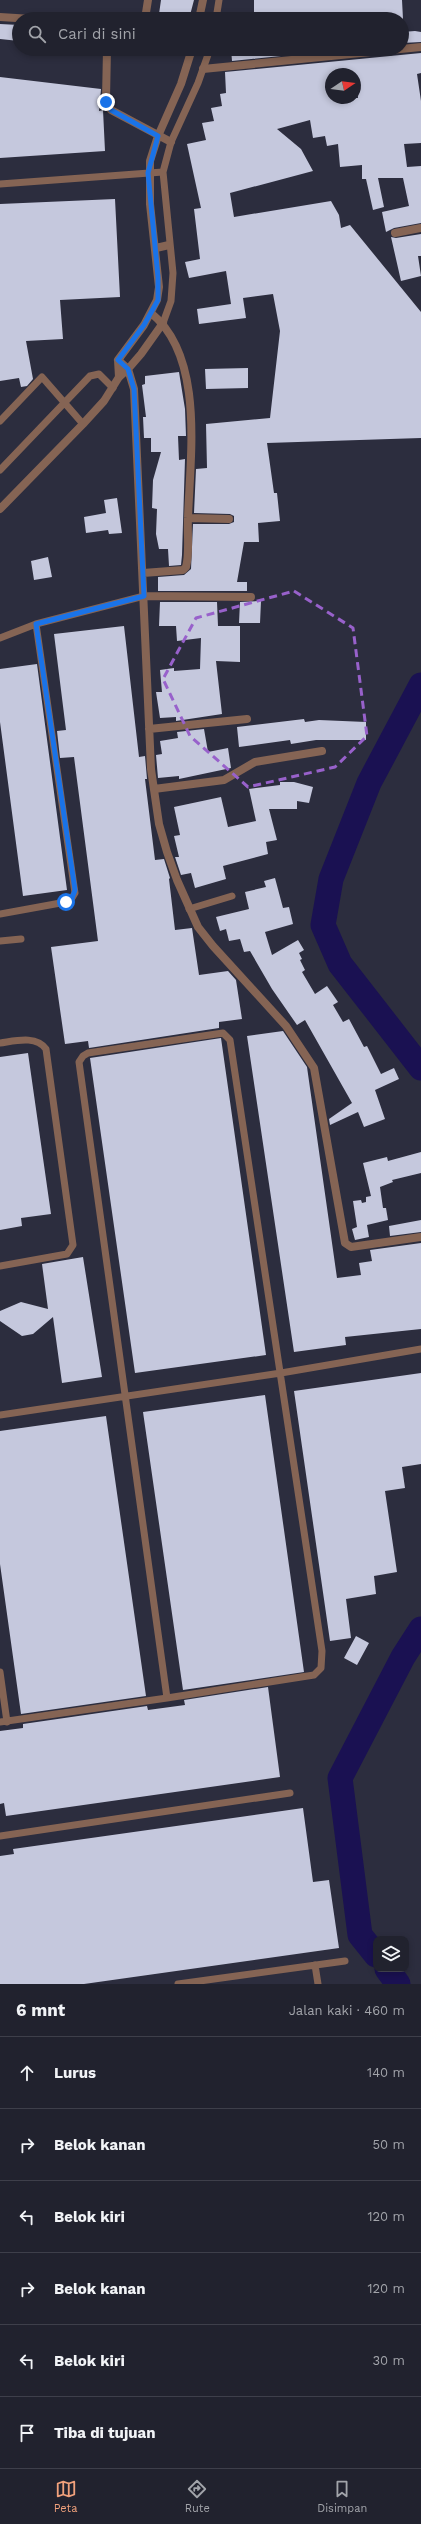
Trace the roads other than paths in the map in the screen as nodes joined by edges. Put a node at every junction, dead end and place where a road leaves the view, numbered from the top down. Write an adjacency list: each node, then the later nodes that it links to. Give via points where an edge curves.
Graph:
1 (148, 0): 4 (street)
2 (203, 0): 5 (street)
3 (219, 0): 6 (lane)
4 (146, 12)
5 (200, 12)
6 (217, 12)
7 (0, 17): 8 (street)
8 (12, 18)
9 (421, 47): 10 (street)
10 (409, 48)
11 (108, 56): 16 (street, via 106,99 109,107)
12 (190, 56): 16 (street, via 181,84)
13 (208, 56): 15 (lane)
14 (332, 56): 15 (street)
15 (203, 69): 17 (lane)
16 (158, 136): 17 (street); 19 (street)
17 (171, 142): 18 (lane)
18 (163, 172): 19 (lane); 23 (lane)
19 (148, 173): 20 (lane); 24 (street)
20 (0, 184)
21 (421, 228): 22 (street)
22 (396, 233)
23 (169, 245): 24 (street); 26 (lane, via 172,291)
24 (156, 248): 25 (street, via 159,289 158,300)
25 (151, 313): 26 (street); 27 (street)
26 (163, 323): 28 (street); 36 (street, via 176,343 186,382 191,460)
27 (118, 360): 28 (street); 29 (street)
28 (128, 369): 29 (street); 38 (street, via 134,389 136,414)
29 (119, 377): 30 (street)
30 (113, 388): 31 (lane, via 99,374 93,374); 33 (street)
31 (65, 404): 32 (lane, via 42,377); 33 (lane); 34 (lane)
32 (0, 420)
33 (83, 424): 35 (street)
34 (0, 470)
35 (0, 509)
36 (188, 518): 37 (street); 38 (street, via 185,568)
37 (229, 519)
38 (144, 574): 39 (street)
39 (144, 596): 40 (street); 41 (lane); 44 (street)
40 (251, 597)
41 (36, 624): 42 (lane); 49 (lane, via 75,893 66,902)
42 (0, 638)
43 (247, 719): 44 (street)
44 (149, 729): 46 (street)
45 (322, 751): 46 (street, via 254,762 224,780)
46 (154, 789): 48 (street, via 159,824 167,852)
47 (232, 896): 48 (lane)
48 (189, 909): 53 (street, via 198,927 286,1026 314,1068 345,1243 351,1247)
49 (0, 914)
50 (21, 939): 51 (lane)
51 (0, 941)
52 (0, 1042): 54 (lane, via 32,1040 41,1043 46,1049 73,1245 67,1254)
53 (421, 1237)
54 (0, 1266)
55 (421, 1349): 56 (lane)
56 (281, 1373): 57 (lane); 57 (lane, via 229,1038 222,1033 88,1053 79,1062); 60 (lane, via 322,1651 321,1668 314,1676)
57 (126, 1397): 58 (lane); 60 (lane)
58 (0, 1415)
59 (0, 1672): 61 (lane)
60 (167, 1698): 61 (lane)
61 (3, 1722)
62 (290, 1793): 63 (lane)
63 (0, 1836)
64 (345, 1961): 65 (lane)
65 (315, 1965): 66 (lane); 68 (lane)
66 (218, 1981): 67 (lane)
67 (178, 1984)
68 (318, 1984)

